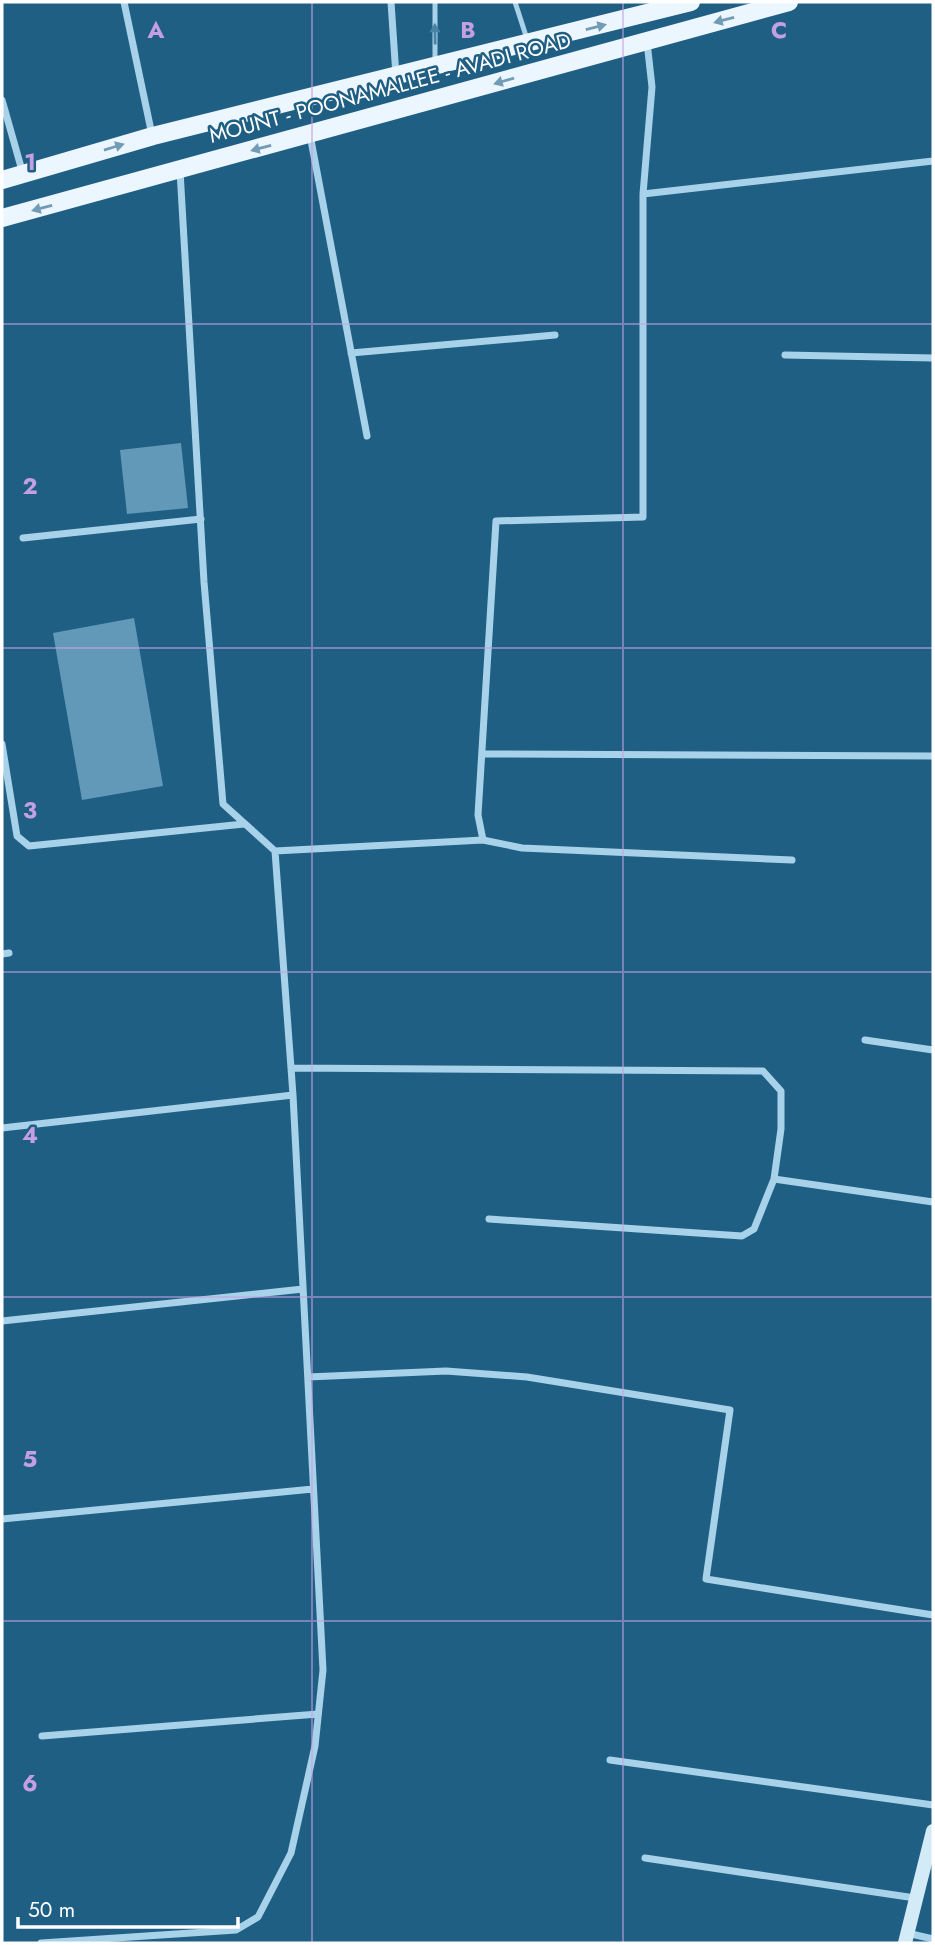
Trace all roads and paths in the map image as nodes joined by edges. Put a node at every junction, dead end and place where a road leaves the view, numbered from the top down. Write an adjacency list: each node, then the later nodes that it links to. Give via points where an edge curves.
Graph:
1 (124, 2): 13 (street)
2 (391, 2): 10 (street)
3 (435, 2): 9 (lane, one-way to 3)
4 (515, 2): 8 (lane)
5 (691, 2): 8 (main road, MOUNT - POONAMALLEE - AVADI ROAD, one-way to 5)
6 (780, 3): 7 (main road, MOUNT - POONAMALLEE - AVADI ROAD, one-way to 7)
7 (647, 41): 12 (main road, MOUNT - POONAMALLEE - AVADI ROAD, one-way to 12); 18 (street, via 652,88)
8 (528, 44): 9 (main road, MOUNT - POONAMALLEE - AVADI ROAD)
9 (435, 66): 10 (main road, MOUNT - POONAMALLEE - AVADI ROAD)
10 (396, 76): 13 (main road, MOUNT - POONAMALLEE - AVADI ROAD)
11 (2, 100): 16 (street)
12 (310, 134): 15 (main road, MOUNT - POONAMALLEE - AVADI ROAD, one-way to 15); 21 (street)
13 (153, 136): 16 (main road, MOUNT - POONAMALLEE - AVADI ROAD, one-way to 13)
14 (933, 161): 18 (street)
15 (180, 170): 19 (main road, MOUNT - POONAMALLEE - AVADI ROAD, one-way to 19); 25 (street)
16 (23, 175): 17 (main road, MOUNT - POONAMALLEE - AVADI ROAD)
17 (2, 180)
18 (643, 194): 28 (street, via 643,517 496,521)
19 (2, 218)
20 (555, 335): 21 (street)
21 (351, 353): 24 (street)
22 (785, 355): 23 (street)
23 (933, 358)
24 (367, 436)
25 (201, 519): 26 (street); 31 (street, via 223,804)
26 (23, 538)
27 (2, 744): 30 (street)
28 (482, 754): 29 (street); 32 (street, via 478,815)
29 (933, 755)
30 (2, 757): 31 (street, via 17,836 29,846)
31 (244, 824): 33 (street)
32 (483, 840): 33 (street); 34 (street, via 522,848)
33 (275, 851): 37 (street)
34 (792, 860)
35 (865, 1040): 36 (street)
36 (933, 1050)
37 (292, 1068): 38 (street); 40 (street, via 763,1071 780,1091 781,1129)
38 (293, 1095): 39 (street); 43 (street)
39 (2, 1128)
40 (774, 1179): 41 (street); 42 (street, via 754,1229 742,1236)
41 (933, 1202)
42 (489, 1219)
43 (303, 1289): 44 (street); 45 (street)
44 (2, 1321)
45 (308, 1377): 46 (street); 48 (street, via 446,1371 527,1377 730,1410 706,1579)
46 (313, 1489): 47 (street); 49 (street, via 323,1670)
47 (2, 1519)
48 (933, 1615)
49 (318, 1714): 50 (street); 58 (street, via 291,1853 258,1917 236,1930)
50 (42, 1736)
51 (610, 1760): 52 (street)
52 (933, 1805)
53 (933, 1831): 55 (street)
54 (645, 1858): 55 (street)
55 (915, 1898): 56 (street)
56 (905, 1938): 57 (street)
57 (933, 1939)
58 (41, 1943)

